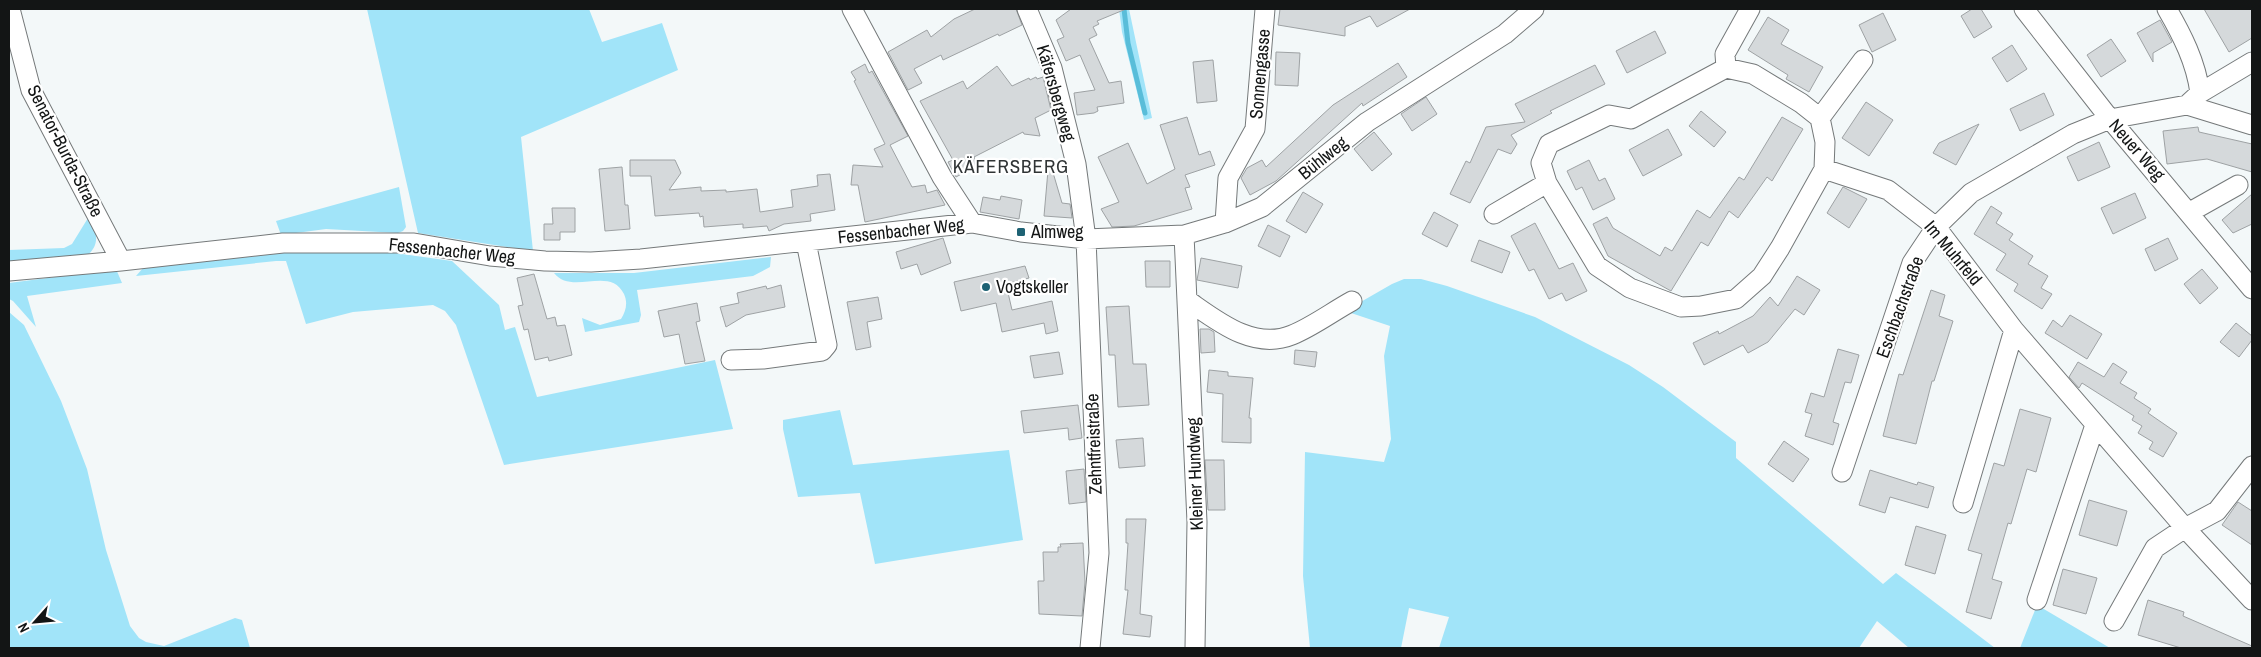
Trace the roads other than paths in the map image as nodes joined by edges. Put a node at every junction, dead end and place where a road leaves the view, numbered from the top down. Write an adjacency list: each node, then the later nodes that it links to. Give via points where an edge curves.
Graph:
1 (10, 9): 27 (street, Senator-Burda-Straße, via 31,90)
2 (852, 9): 21 (street, via 942,177)
3 (1027, 9): 25 (street, Käfersbergweg, via 1052,68 1067,126 1076,164)
4 (1265, 9): 22 (street, Sonnengasse, via 1255,129 1228,178)
5 (1534, 9): 22 (street, Bühlweg, via 1506,34 1367,122 1262,207)
6 (1750, 9): 11 (street, via 1725,54)
7 (2024, 9): 14 (street, Neuer Weg)
8 (2167, 9): 12 (street, via 2198,71)
9 (1863, 60): 13 (street)
10 (2252, 62): 12 (street)
11 (1726, 68): 13 (street, via 1753,74); 17 (street, via 1631,118 1609,115 1549,144 1541,163)
12 (2194, 99): 14 (street, Eschbachstraße); 15 (street)
13 (1820, 118): 16 (street)
14 (2110, 118): 19 (street, Neuer Weg); 23 (street, Eschbachstraße, via 2073,134 1971,193)
15 (2252, 124)
16 (1824, 169): 17 (street, via 1762,276 1736,300 1701,306 1681,307 1630,288 1597,266); 23 (street, Im Muhrfeld, via 1888,190)
17 (1546, 183): 20 (street)
18 (2238, 185): 19 (street)
19 (2190, 212): 29 (street, Neuer Weg)
20 (1494, 214)
21 (972, 223): 25 (street, Fessenbacher Weg); 26 (street, Fessenbacher Weg)
22 (1226, 223): 24 (street, Bühlweg)
23 (1936, 227): 32 (street, Im Muhrfeld); 36 (street, Eschbachstraße, via 1912,263)
24 (1184, 235): 25 (street, Bühlweg); 30 (street, Kleiner Hundweg)
25 (1086, 239): 42 (street, Zehntfreistraße, via 1099,553)
26 (806, 242): 27 (street, Fessenbacher Weg, via 591,262 490,256 414,243 292,243); 33 (street, via 827,345 822,351)
27 (121, 261): 28 (street, Fessenbacher Weg)
28 (9, 271)
29 (2252, 289)
30 (1187, 300): 31 (street, via 1227,328 1258,338 1274,339 1291,335); 43 (street, Kleiner Hundweg, via 1198,522)
31 (1352, 300)
32 (2014, 330): 34 (street, Im Muhrfeld); 37 (street)
33 (731, 360)
34 (2095, 425): 38 (street, Im Muhrfeld); 39 (street)
35 (2252, 466): 38 (street, via 2217,511)
36 (1842, 472)
37 (1963, 502)
38 (2185, 528): 40 (street, Im Muhrfeld); 41 (street, via 2155,548)
39 (2037, 600)
40 (2252, 600)
41 (2114, 621)
42 (1090, 648)
43 (1195, 648)

